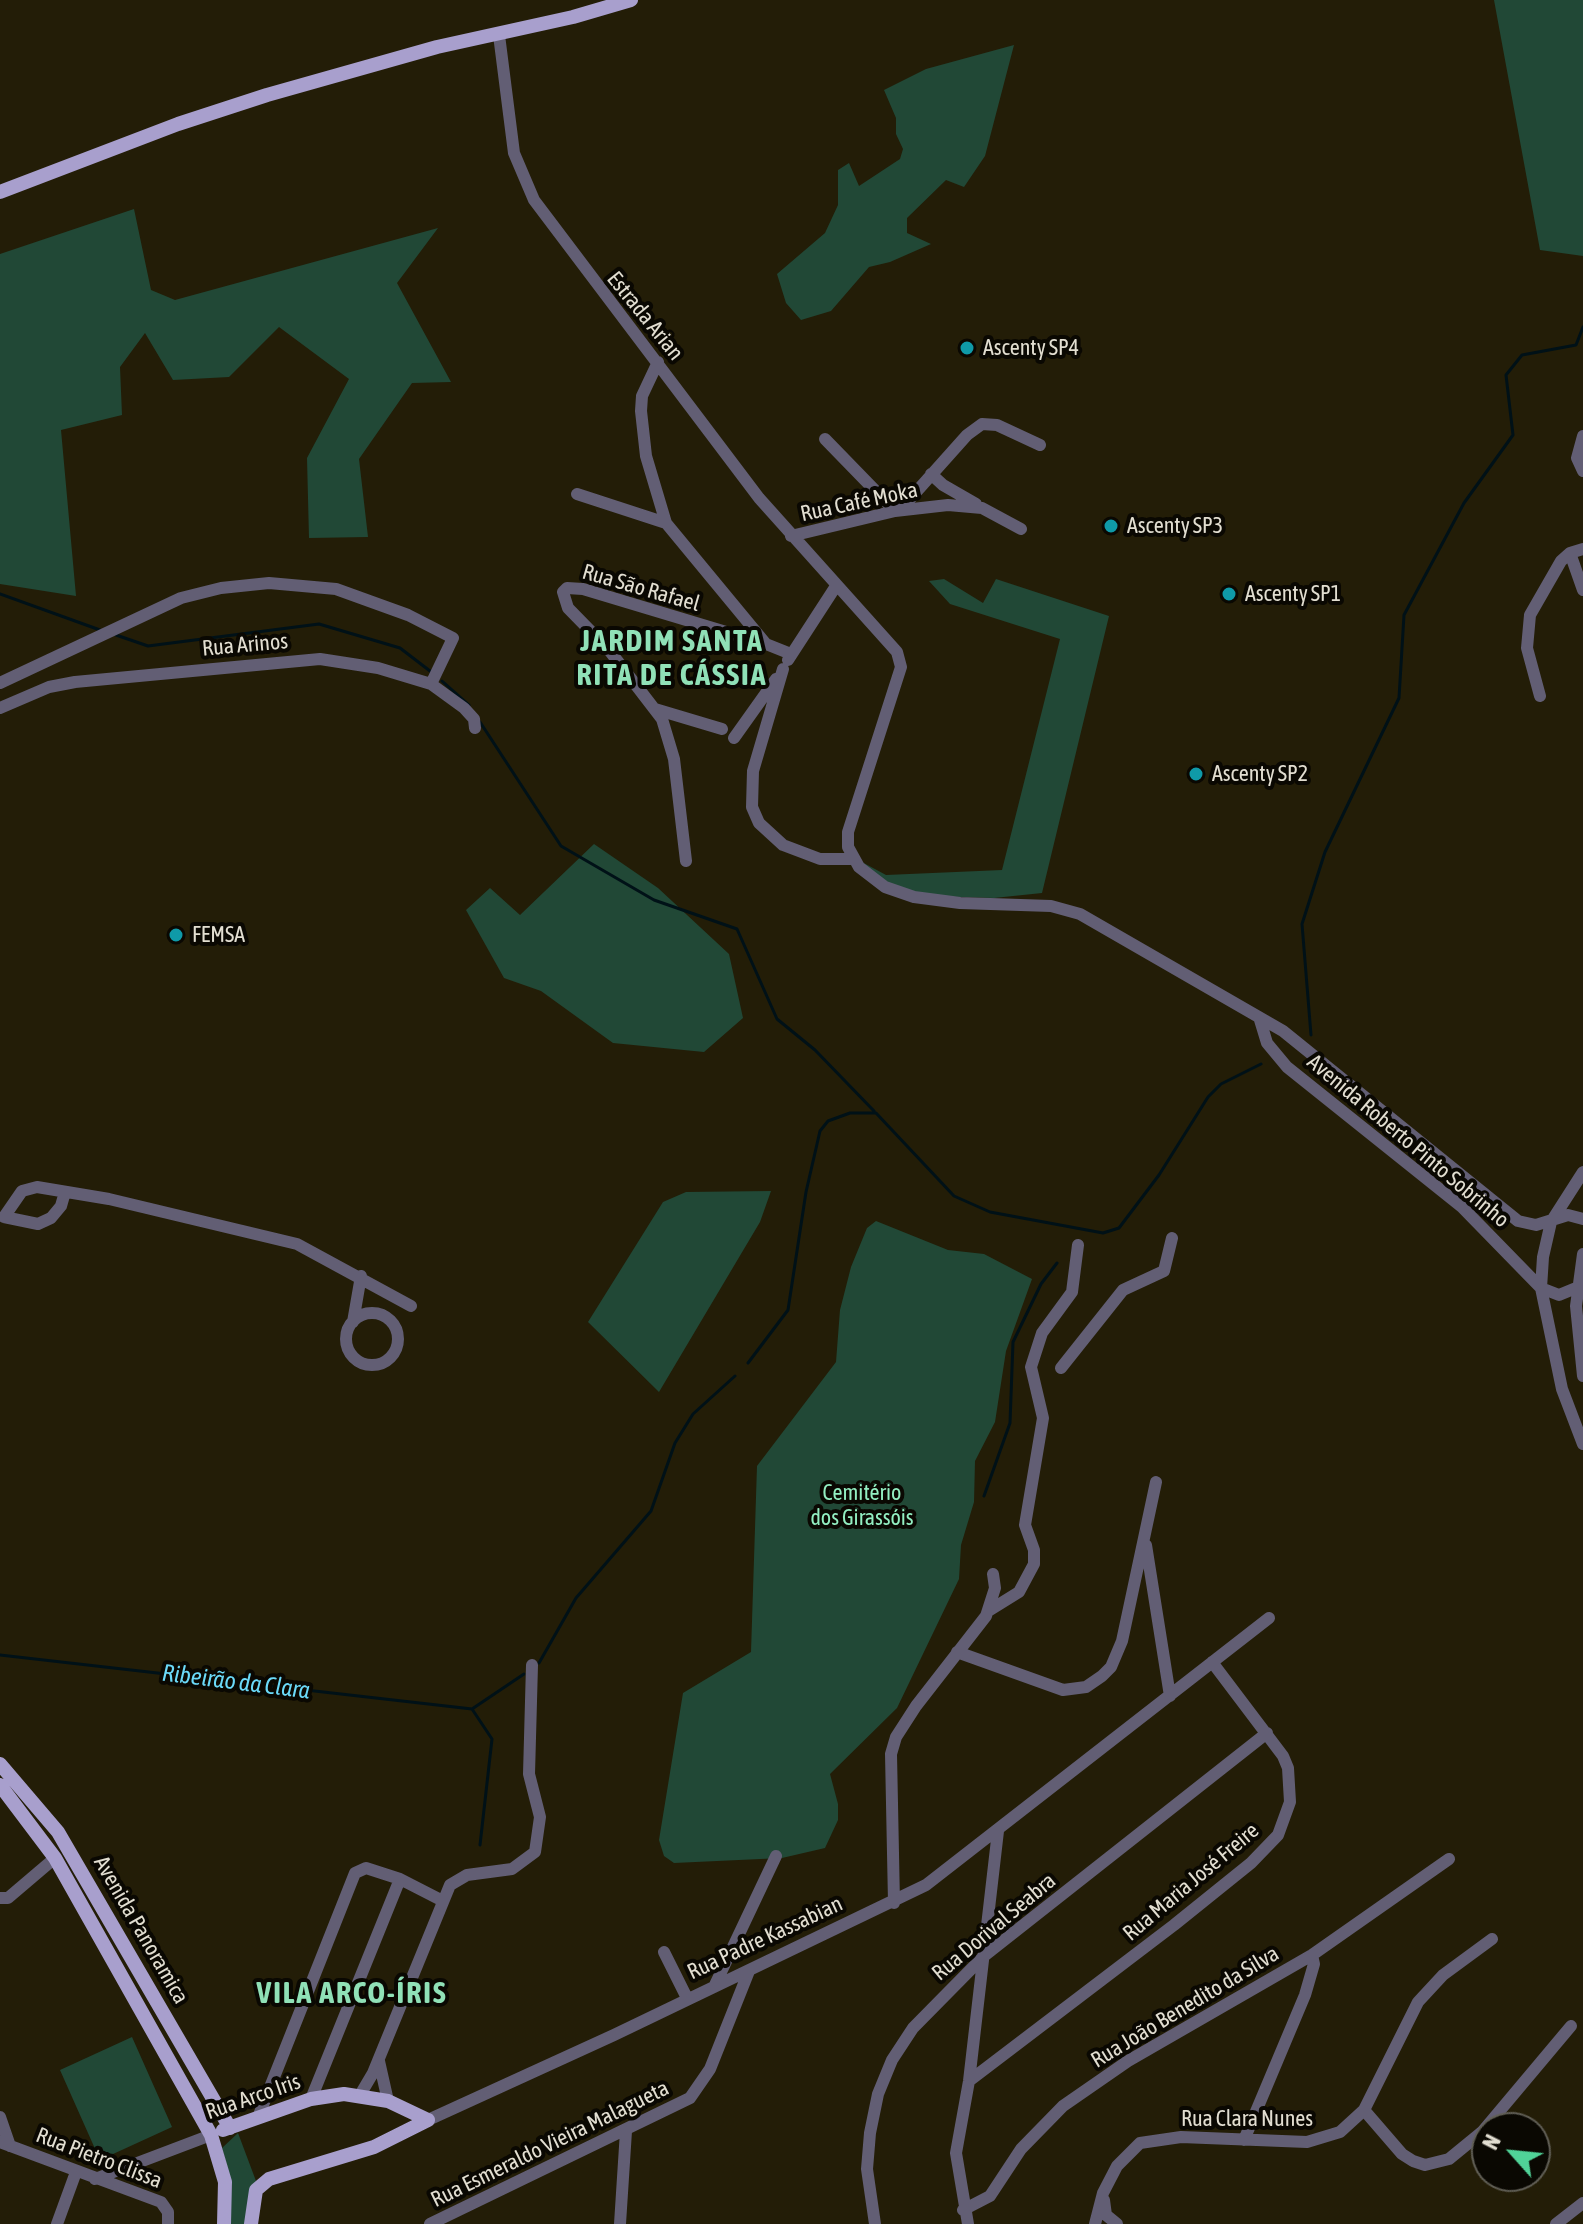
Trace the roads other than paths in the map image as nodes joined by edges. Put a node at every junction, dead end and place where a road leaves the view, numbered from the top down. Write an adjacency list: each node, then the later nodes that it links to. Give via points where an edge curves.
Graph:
1 (631, 0): 2 (main road)
2 (499, 35): 3 (main road, via 262,96); 4 (street, Estrada Arian, via 514,153 522,177 553,229)
3 (0, 192)
4 (658, 362): 13 (street, via 642,396 642,421 649,470); 15 (street, Estrada Arian)
5 (1583, 436): 8 (street, via 1577,458)
6 (825, 439): 12 (street)
7 (1040, 445): 9 (street, via 997,425 982,424)
8 (1583, 471)
9 (931, 474): 11 (street, Rua Café Moka); 12 (street)
10 (577, 494): 13 (street)
11 (982, 508): 12 (street, Rua Café Moka, via 948,505); 14 (street, Rua Café Moka)
12 (897, 511): 15 (street, Rua Café Moka)
13 (666, 523): 20 (street)
14 (1021, 529)
15 (791, 536): 18 (street, Estrada Arian)
16 (1583, 549): 17 (street)
17 (1570, 553): 19 (street); 25 (street, via 1547,583 1527,630)
18 (836, 586): 21 (street); 31 (street, via 901,659 848,832)
19 (1583, 590)
20 (766, 644): 21 (street); 27 (street, Rua São Rafael, via 567,588 563,602)
21 (791, 654): 22 (street)
22 (783, 669): 30 (street); 31 (street, via 753,771 752,807 759,823 783,845 820,859)
23 (0, 683): 24 (street, via 181,598 239,585 301,584 336,589 453,638)
24 (431, 684): 26 (street, Rua Arinos, via 348,661 275,661 75,682); 28 (street, Rua Arinos, via 464,708)
25 (1540, 696)
26 (0, 708)
27 (655, 709): 29 (street); 32 (street, via 674,759)
28 (475, 728)
29 (722, 729)
30 (734, 738)
31 (853, 859): 33 (street, Avenida Roberto Pinto Sobrinho, via 870,877 899,894 932,901 1066,908 1220,992)
32 (686, 861)
33 (1260, 1020): 34 (street, Avenida Roberto Pinto Sobrinho); 35 (street, Avenida Roberto Pinto Sobrinho, via 1267,1043)
34 (1302, 1046): 35 (street); 40 (street, Avenida Roberto Pinto Sobrinho, via 1509,1215 1526,1224)
35 (1287, 1067): 45 (street, Avenida Roberto Pinto Sobrinho, via 1462,1207)
36 (1583, 1172): 40 (street)
37 (65, 1192): 38 (street, via 37,1187 22,1191); 38 (street, via 51,1218 38,1224); 44 (street, via 278,1237)
38 (2, 1217)
39 (1583, 1219): 40 (street, Avenida Roberto Pinto Sobrinho, via 1568,1215)
40 (1551, 1222): 45 (street)
41 (1172, 1238): 49 (street, via 1164,1271 1123,1290)
42 (1078, 1245): 55 (street, via 1072,1292 1042,1333 1031,1367 1043,1418 1025,1525 1034,1564 1019,1592)
43 (1583, 1254): 46 (street)
44 (361, 1276): 47 (street); 48 (street)
45 (1541, 1288): 46 (street, via 1559,1295); 51 (street, via 1562,1389)
46 (1576, 1288): 50 (street)
47 (411, 1306)
48 (353, 1322): 48 (street, via 346,1338 356,1360 379,1365 392,1356 397,1331 386,1317 369,1314)
49 (1061, 1368)
50 (1583, 1376)
51 (1583, 1444)
52 (1156, 1482): 53 (street)
53 (1145, 1536): 57 (street, via 1118,1655 1086,1687 1063,1690); 60 (street)
54 (993, 1574): 55 (street)
55 (990, 1610): 57 (street)
56 (1269, 1618): 58 (street, Rua Padre Kassabian)
57 (957, 1652): 71 (street, via 903,1724 891,1754)
58 (1212, 1662): 60 (street, Rua Padre Kassabian); 61 (street, Rua Maria José Freire)
59 (532, 1665): 70 (street, via 529,1774 540,1817 535,1852 512,1869 457,1878)
60 (1170, 1696): 64 (street, Rua Padre Kassabian)
61 (1267, 1733): 75 (street, Rua Dorival Seabra); 81 (street, Rua Maria José Freire, via 1283,1756 1292,1784 1285,1820 1272,1842 1174,1925)
62 (0, 1764): 89 (main road, Avenida Panoramica, via 58,1832)
63 (0, 1785): 66 (main road, Avenida Panoramica)
64 (998, 1831): 71 (street, Rua Padre Kassabian); 75 (street)
65 (776, 1856): 77 (street)
66 (55, 1858): 69 (street, via 8,1898); 91 (main road, Avenida Panoramica)
67 (1449, 1859): 74 (street, Rua João Benedito da Silva)
68 (400, 1879): 70 (street); 83 (street); 86 (street, via 366,1868 355,1873)
69 (0, 1898)
70 (441, 1900): 80 (street)
71 (894, 1903): 76 (street, Rua Padre Kassabian)
72 (1492, 1939): 85 (street, Rua Clara Nunes, via 1443,1975 1418,2002)
73 (664, 1952): 78 (street)
74 (1312, 1955): 92 (street, via 1305,1995); 98 (street, Rua João Benedito da Silva, via 1128,2061 1063,2106 1029,2140 990,2196)
75 (984, 1956): 81 (street); 105 (street, Rua Dorival Seabra, via 913,2028 887,2071 870,2133 867,2169)
76 (749, 1971): 77 (street, Rua Padre Kassabian); 90 (street, Rua Esmeraldo Vieira Malagueta, via 701,2084 690,2098)
77 (714, 1987): 78 (street, Rua Padre Kassabian)
78 (687, 1998): 88 (street, Rua Padre Kassabian)
79 (1571, 2026): 85 (street, via 1482,2132 1449,2159 1425,2165 1413,2161)
80 (379, 2060): 82 (street); 84 (street)
81 (969, 2081): 98 (street, via 956,2153)
82 (360, 2095): 83 (main road, Rua Arco Iris); 84 (main road, Rua Arco Iris)
83 (311, 2099): 86 (main road, Rua Arco Iris)
84 (388, 2101): 88 (main road, Rua Arco Iris)
85 (1364, 2110): 92 (street, Rua Clara Nunes, via 1327,2138)
86 (259, 2115): 89 (main road, Rua Arco Iris)
87 (0, 2117): 93 (street)
88 (428, 2120): 102 (main road, Rua Padre Kassabian, via 374,2147 269,2179 256,2190)
89 (230, 2128): 91 (main road, Rua Arco Iris)
90 (626, 2131): 103 (street, Rua Esmeraldo Vieira Malagueta); 104 (street)
91 (211, 2135): 95 (street, Rua Arco Iris); 101 (main road, Avenida Panoramica, via 226,2186)
92 (1244, 2140): 96 (street, Rua Clara Nunes, via 1181,2137 1140,2143 1117,2166)
93 (5, 2144): 94 (street, Rua Pietro Clissa)
94 (76, 2172): 95 (street, Rua Pietro Clissa); 99 (street)
95 (94, 2179): 100 (street, Rua Pietro Clissa, via 161,2202)
96 (1103, 2193): 107 (street, Rua Clara Nunes); 108 (street, via 1106,2215)
97 (1583, 2203): 109 (street)
98 (963, 2210): 106 (street)
99 (57, 2224)
100 (168, 2224)
101 (224, 2224)
102 (251, 2224)
103 (430, 2224)
104 (620, 2224)
105 (875, 2224)
106 (968, 2224)
107 (1095, 2224)
108 (1117, 2224)
109 (1556, 2224)

